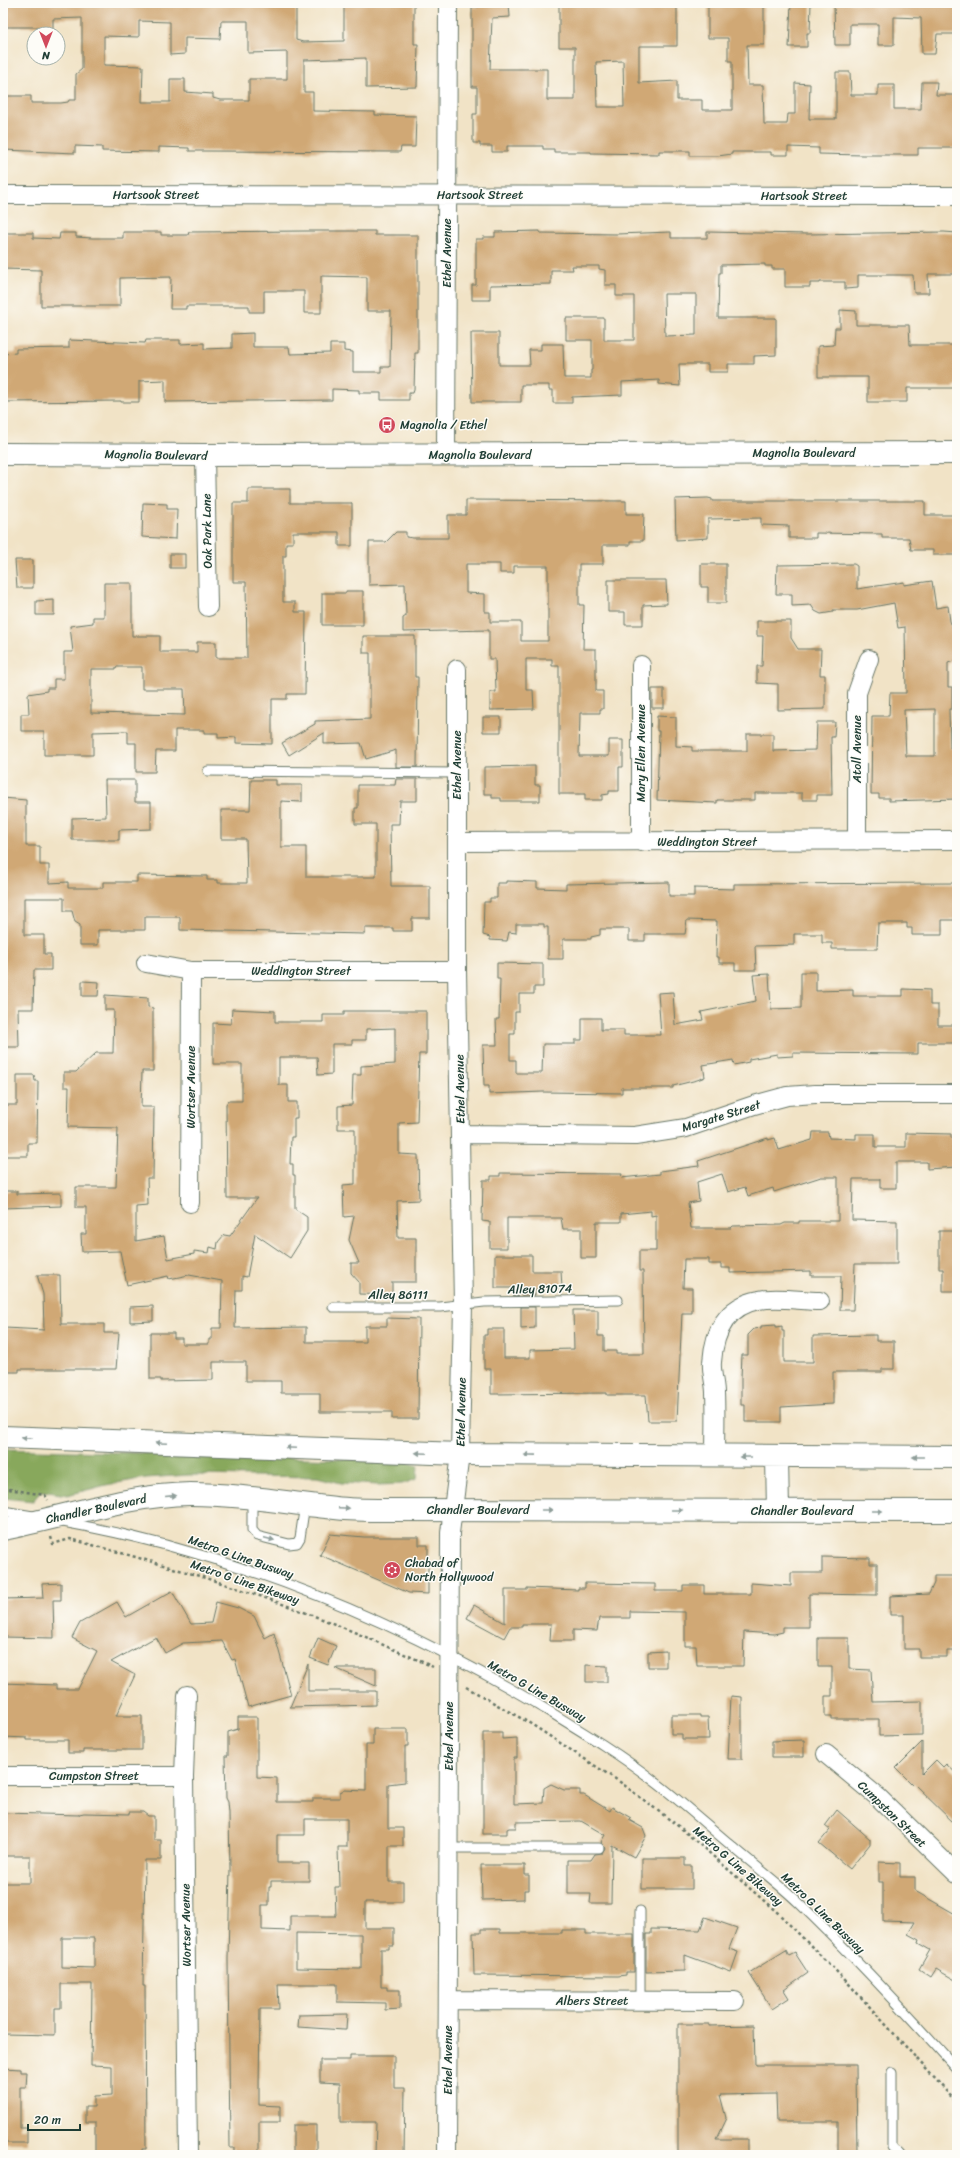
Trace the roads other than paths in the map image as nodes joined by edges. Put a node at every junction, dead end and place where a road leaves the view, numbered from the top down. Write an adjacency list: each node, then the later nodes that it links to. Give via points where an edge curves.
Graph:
1 (448, 3): 3 (street, Ethel Avenue)
2 (3, 195): 3 (street, Hartsook Street)
3 (448, 195): 4 (street, Hartsook Street); 8 (street, Ethel Avenue)
4 (957, 196)
5 (957, 453): 8 (street, Magnolia Boulevard)
6 (3, 454): 7 (street, Magnolia Boulevard)
7 (205, 455): 8 (street, Magnolia Boulevard); 9 (street, Oak Park Lane)
8 (446, 455)
9 (208, 607)
10 (869, 659): 16 (street, Atoll Avenue, via 857,693)
11 (641, 665): 18 (street, Mary Ellen Avenue)
12 (457, 669): 14 (street, Ethel Avenue)
13 (208, 771): 14 (lane)
14 (457, 773): 17 (street, Ethel Avenue)
15 (957, 840): 16 (street, Weddington Street)
16 (857, 841): 18 (street, Weddington Street)
17 (457, 842): 18 (street, Weddington Street); 21 (street, Ethel Avenue)
18 (641, 842)
19 (146, 963): 20 (street, Weddington Street)
20 (191, 971): 21 (street, Weddington Street); 24 (street, Wortser Avenue)
21 (457, 971): 23 (street, Ethel Avenue)
22 (957, 1094): 23 (street, Margate Street, via 787,1096 686,1128 635,1136)
23 (461, 1134): 27 (street, Ethel Avenue)
24 (190, 1203)
25 (618, 1300): 27 (lane, Alley 81074)
26 (820, 1301): 31 (street, via 776,1298 758,1300 739,1306 725,1319 717,1332 712,1363 715,1392)
27 (463, 1304): 28 (lane, Alley 86111, via 440,1307); 30 (street, Ethel Avenue)
28 (333, 1307)
29 (3, 1437): 30 (street, one-way to 29)
30 (460, 1454): 31 (street, one-way to 30); 36 (street, Ethel Avenue)
31 (715, 1457): 32 (street, one-way to 31)
32 (778, 1457): 33 (street, one-way to 32); 38 (street)
33 (957, 1457)
34 (252, 1498): 35 (street, Chandler Boulevard); 35 (lane, one-way to 35, via 252,1530 256,1536 289,1544 297,1543 300,1538); 40 (street, Chandler Boulevard, one-way to 34, via 113,1504 147,1498 189,1494)
35 (305, 1504): 36 (street, Chandler Boulevard, one-way to 36, via 386,1510)
36 (452, 1510): 38 (street, Chandler Boulevard, one-way to 38); 42 (street, Ethel Avenue)
37 (3, 1511): 40 (lane, Metro G Line Busway)
38 (778, 1511): 39 (street, Chandler Boulevard, one-way to 39)
39 (957, 1511)
40 (50, 1521): 41 (street, Chandler Boulevard); 42 (lane, Metro G Line Busway, via 113,1531 169,1545 252,1571 386,1624)
41 (3, 1529)
42 (449, 1655): 47 (street, Ethel Avenue); 54 (lane, Metro G Line Busway, via 584,1733 658,1784 797,1901 916,2023)
43 (187, 1695): 46 (street, Wortser Avenue)
44 (826, 1754): 49 (street, Cumpston Street, via 878,1798)
45 (3, 1776): 46 (street, Cumpston Street)
46 (184, 1776): 56 (street, Wortser Avenue)
47 (449, 1848): 48 (lane); 51 (street, Ethel Avenue)
48 (599, 1848)
49 (957, 1874)
50 (640, 1911): 52 (lane)
51 (448, 2000): 52 (street, Albers Street); 57 (street, Ethel Avenue)
52 (640, 2001): 53 (street, Albers Street)
53 (735, 2001)
54 (957, 2069)
55 (892, 2072): 58 (lane, via 892,2146)
56 (188, 2155)
57 (448, 2155)
58 (900, 2155)

